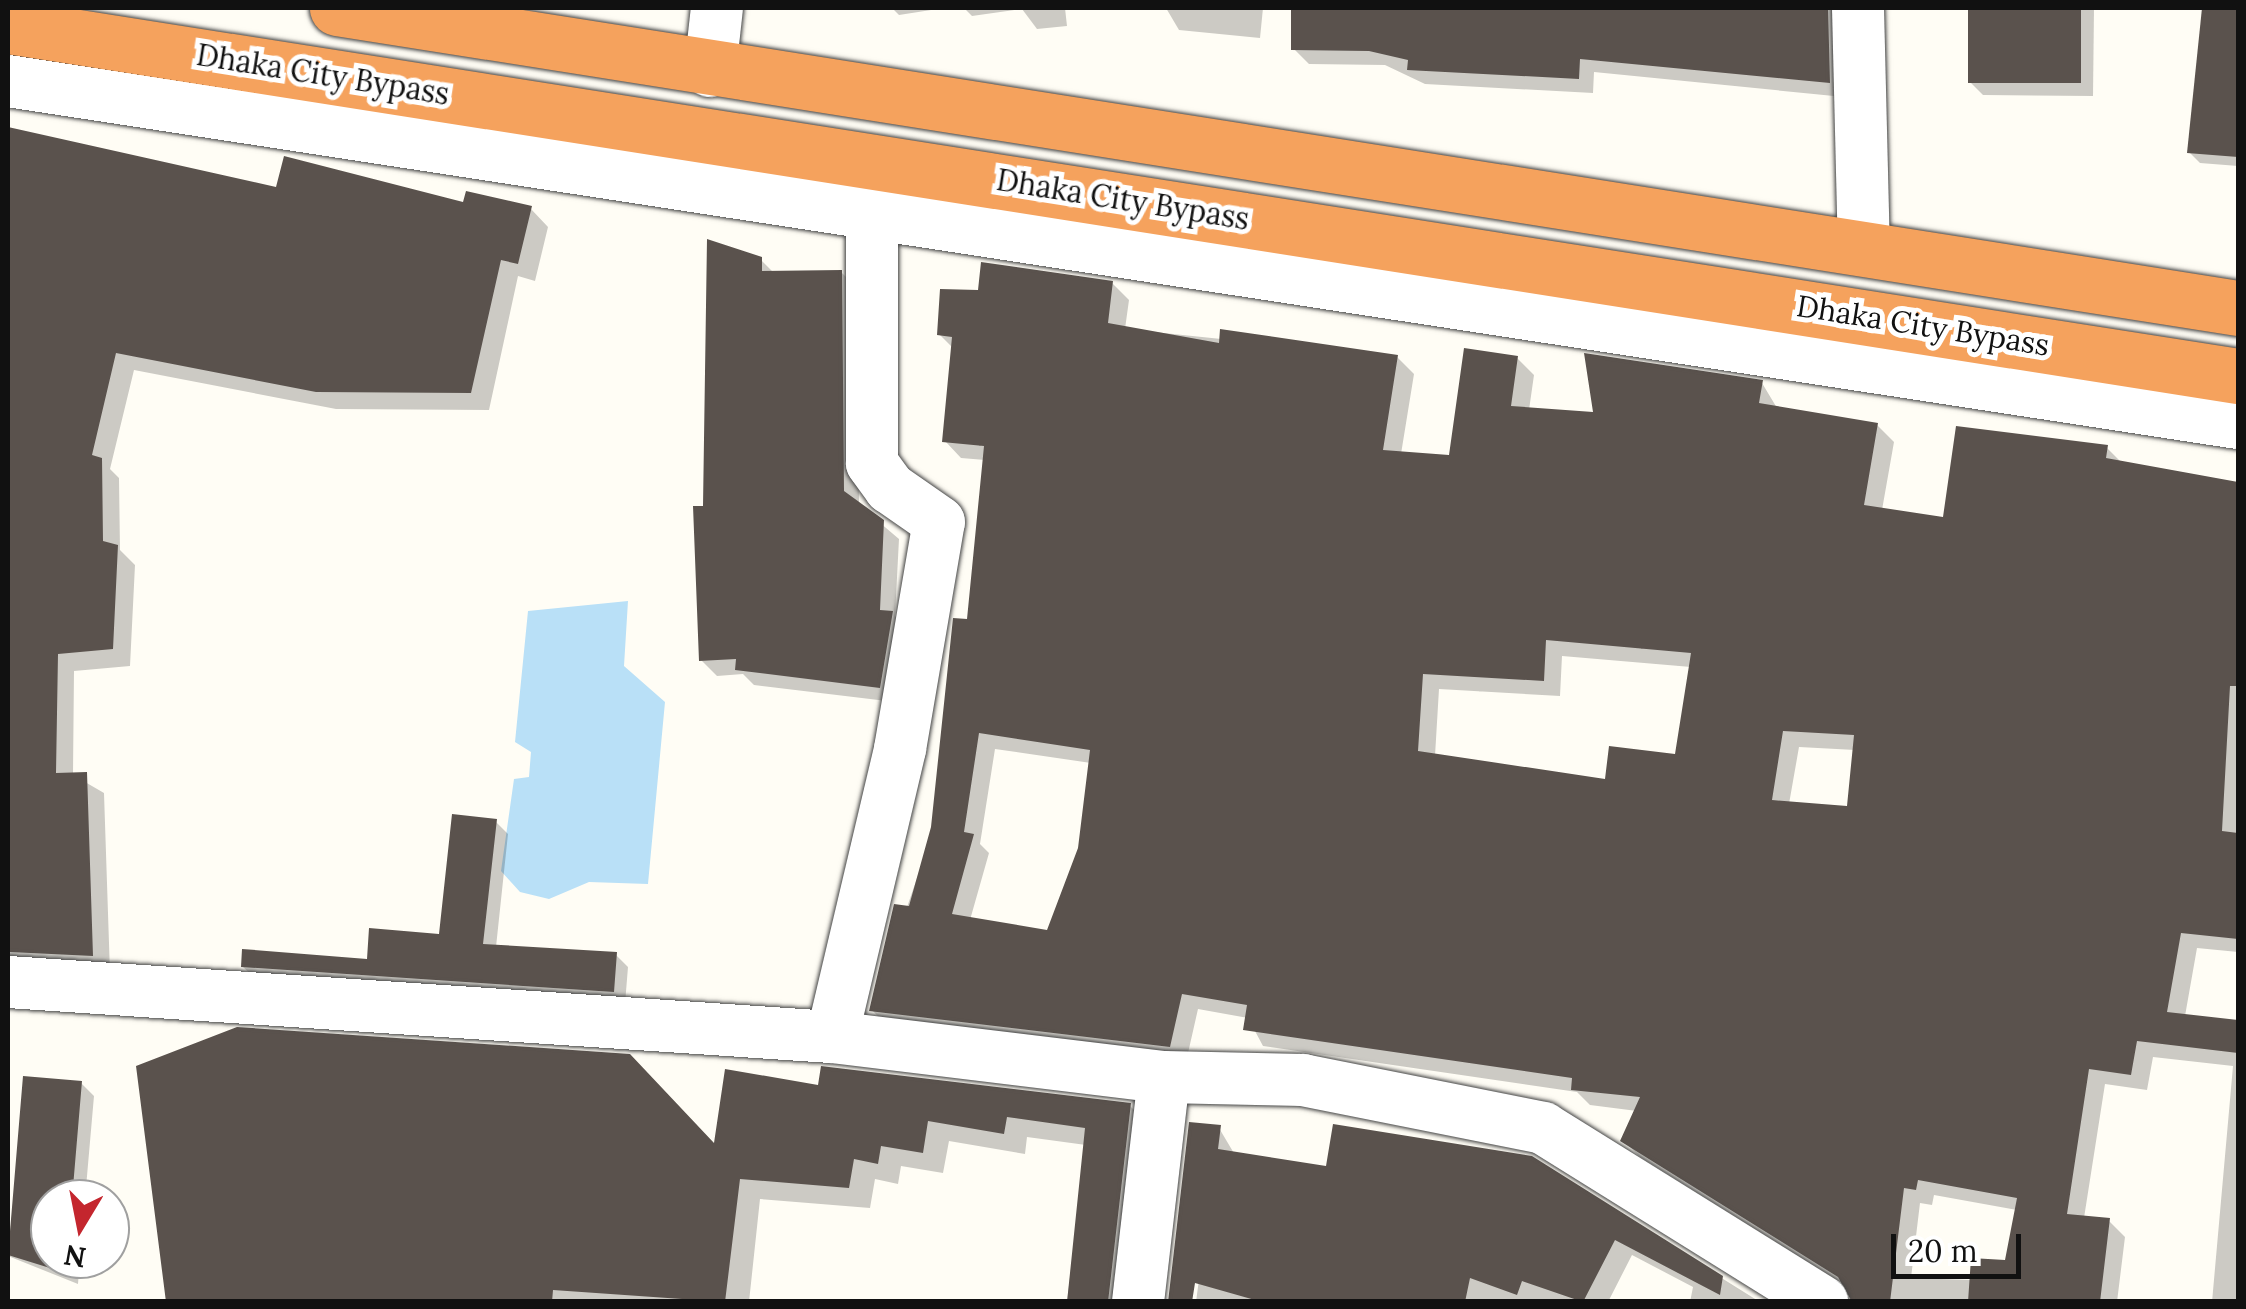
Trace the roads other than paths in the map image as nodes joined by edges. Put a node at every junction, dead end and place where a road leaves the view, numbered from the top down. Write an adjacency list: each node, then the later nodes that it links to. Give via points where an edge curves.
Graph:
1 (337, 8): 5 (highway)
2 (717, 8): 5 (street)
3 (1858, 8): 8 (street)
4 (8, 26): 7 (highway, Dhaka City Bypass)
5 (710, 71): 8 (highway)
6 (8, 82): 7 (street)
7 (872, 186): 10 (highway, Dhaka City Bypass); 11 (street); 13 (street, via 872,462 890,488 938,522 900,748)
8 (1864, 250): 9 (highway)
9 (2238, 308)
10 (2238, 376)
11 (2238, 424)
12 (8, 982): 13 (street)
13 (832, 1037): 14 (street)
14 (1164, 1077): 15 (street); 16 (street, via 1303,1080 1543,1128)
15 (1138, 1302)
16 (1822, 1302)

